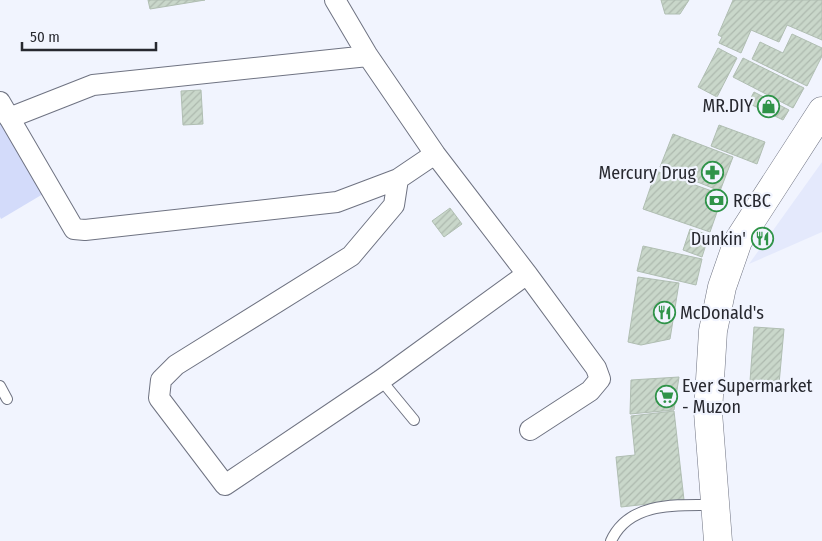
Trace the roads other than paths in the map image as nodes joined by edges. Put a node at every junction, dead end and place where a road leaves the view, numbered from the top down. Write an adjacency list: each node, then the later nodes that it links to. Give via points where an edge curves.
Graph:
1 (335, 0): 2 (street)
2 (368, 56): 3 (street, via 94,84); 5 (street)
3 (5, 110): 6 (street, via 74,229 337,202)
4 (822, 111): 13 (main road, via 738,242 722,287 713,331 708,412)
5 (435, 154): 6 (street); 7 (street)
6 (398, 179): 8 (street, via 394,205 351,256 176,365 161,380 159,398 225,486)
7 (528, 274): 8 (street); 12 (street, via 596,368 600,379 590,391)
8 (381, 380): 11 (lane)
9 (0, 386): 10 (lane)
10 (7, 398)
11 (414, 420)
12 (530, 430)
13 (716, 505): 14 (lane, via 649,508 618,529); 15 (main road)
14 (611, 541)
15 (718, 541)

